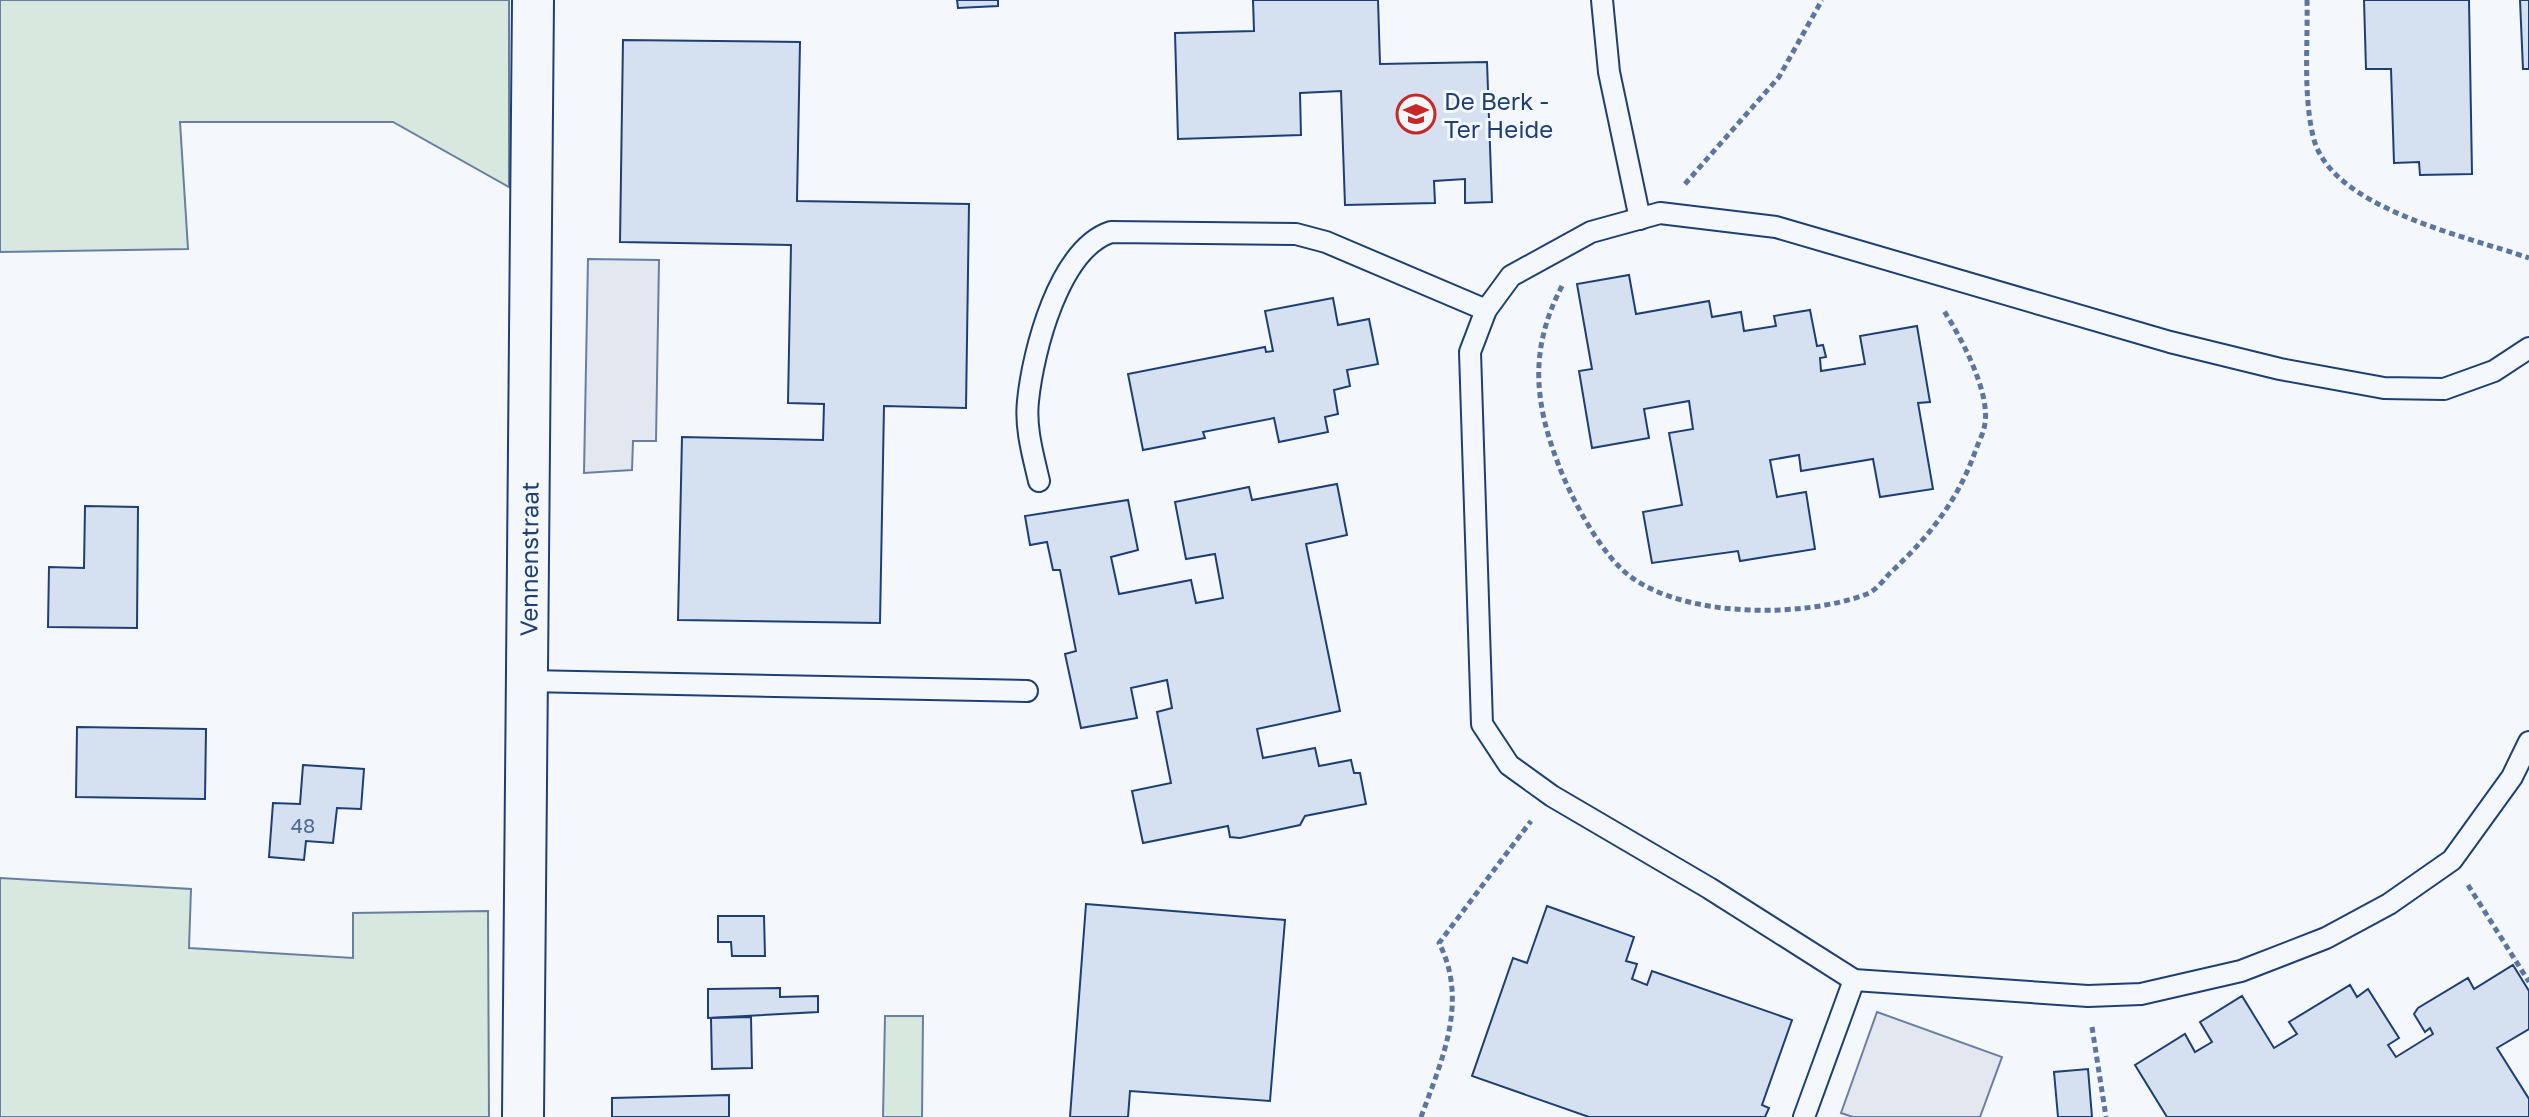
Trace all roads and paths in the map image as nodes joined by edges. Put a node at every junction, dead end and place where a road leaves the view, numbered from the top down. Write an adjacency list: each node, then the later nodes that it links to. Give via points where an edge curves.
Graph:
1 (533, 0): 12 (street, Vennenstraat)
2 (1602, 0): 5 (lane, via 1609,72)
3 (1822, 0): 5 (path, via 1779,77)
4 (2307, 0): 7 (path, via 2313,137 2326,168 2377,206)
5 (1650, 216): 6 (lane); 8 (lane, via 1776,227)
6 (1591, 232): 8 (path, via 1552,305 1537,363 1542,421 1592,531 1630,577 1667,596 1731,610 1800,608 1869,593 1927,540 1963,484 1986,422 1974,364 1945,312); 9 (lane, via 1511,276)
7 (2529, 258)
8 (1891, 261): 10 (lane, via 2170,342 2384,388 2444,389 2494,371)
9 (1486, 310): 11 (lane, via 1296,234 1111,232 1097,237 1071,264 1043,335 1028,401); 15 (lane, via 1470,352 1482,724 1509,765)
10 (2529, 348)
11 (1039, 481)
12 (527, 681): 13 (lane); 20 (street, Vennenstraat)
13 (1027, 691)
14 (2529, 742): 16 (lane, via 2512,777)
15 (1552, 796): 17 (lane); 21 (path, via 1439,943 1448,961 1455,1009)
16 (2452, 860): 18 (path); 19 (lane, via 2389,904 2326,938 2241,971 2141,994)
17 (1854, 980): 19 (lane); 22 (lane)
18 (2529, 982)
19 (2088, 996): 23 (path)
20 (523, 1117)
21 (1421, 1117)
22 (1804, 1117)
23 (2106, 1117)

